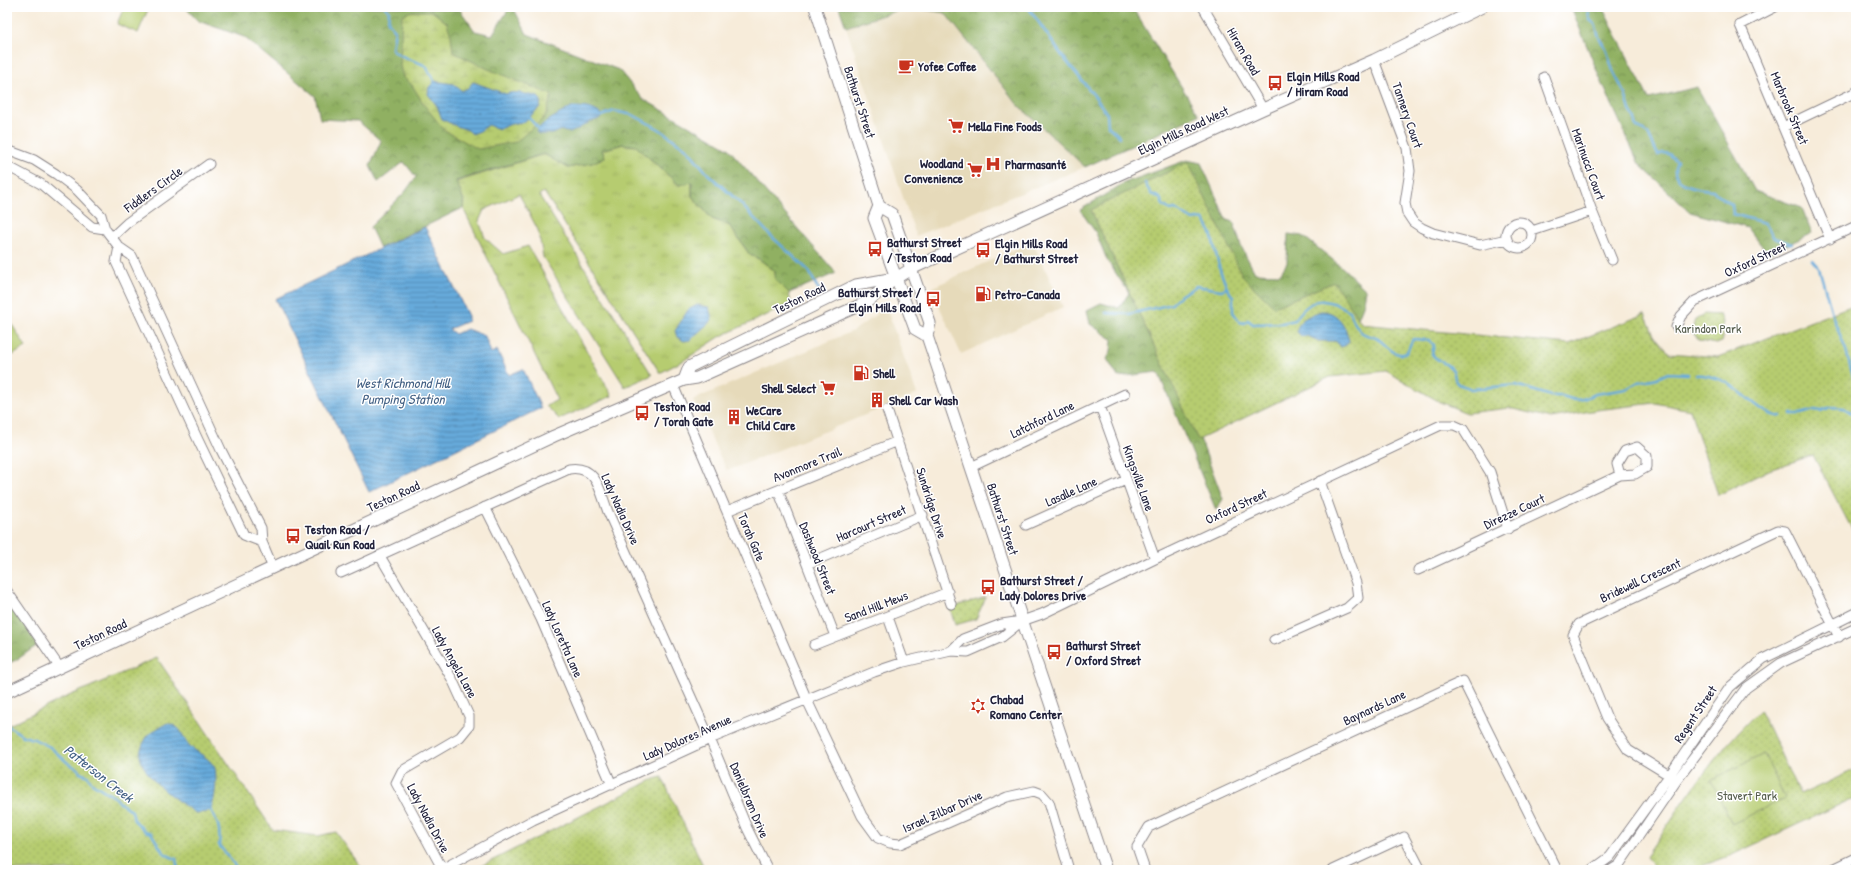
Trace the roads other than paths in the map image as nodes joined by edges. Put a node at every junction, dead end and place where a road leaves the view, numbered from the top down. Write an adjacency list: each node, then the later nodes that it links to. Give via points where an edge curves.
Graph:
1 (815, 7): 13 (main road, Bathurst Street)
2 (1203, 7): 8 (street, Hiram Road)
3 (1482, 7): 5 (main road, Elgin Mills Road West)
4 (1775, 7): 9 (street, Marbrook Street, via 1740,25)
5 (1374, 60): 8 (main road, Elgin Mills Road West); 19 (street, Tannery Court, via 1407,148 1410,171 1405,203 1407,213 1413,222 1433,233 1480,245)
6 (1544, 77): 14 (street, Marinucci Court)
7 (1856, 92): 9 (street)
8 (1263, 109): 23 (main road, Elgin Mills Road West)
9 (1783, 127): 20 (street, Marbrook Street)
10 (7, 150): 16 (street, via 34,160 77,190 101,215)
11 (209, 164): 18 (street, Fiddlers Circle)
12 (7, 166): 16 (street, via 41,184 92,227)
13 (879, 206): 23 (main road, Bathurst Street, via 892,214); 24 (main road, Bathurst Street, via 874,218)
14 (1592, 211): 17 (street); 22 (street, Marinucci Court)
15 (1856, 226): 20 (street, Oxford Street)
16 (105, 229): 18 (street)
17 (1532, 231): 19 (street, via 1524,223 1515,223 1507,231); 19 (street, via 1532,240 1526,247 1517,248)
18 (112, 237): 21 (street)
19 (1507, 239)
20 (1830, 239): 25 (street, Oxford Street, via 1695,301 1681,316)
21 (119, 247): 27 (street, via 132,256); 28 (street, via 116,262)
22 (1612, 260)
23 (911, 269): 24 (main road, Elgin Mills Road West); 26 (main road, Bathurst Street, via 930,323)
24 (896, 278): 26 (main road, Bathurst Street, via 915,329); 29 (main road, Teston Road, via 867,302 697,378); 29 (main road, Teston Road, via 856,285 689,367)
25 (1676, 327)
26 (927, 336): 37 (main road, Bathurst Street)
27 (170, 338): 28 (street); 34 (street)
28 (155, 346): 35 (street)
29 (684, 380): 30 (main road, Teston Road)
30 (673, 385): 43 (street, Torah Gate); 51 (main road, Teston Road, via 554,436)
31 (1124, 394): 32 (street, Latchford Lane)
32 (1100, 406): 37 (street, Latchford Lane); 39 (street, Kingsville Lane)
33 (887, 410): 36 (street, Sundridge Drive)
34 (213, 433): 35 (street); 47 (street, via 261,528)
35 (198, 440): 47 (street, via 244,535)
36 (898, 441): 41 (street, Avonmore Trail); 44 (street, Sundridge Drive)
37 (971, 467): 59 (main road, Bathurst Street)
38 (1620, 475): 46 (street, Direzze Court)
39 (1126, 480): 45 (street, Lasalle Lane); 49 (street, Kingsville Lane)
40 (1320, 481): 46 (street, Oxford Street, via 1441,425 1454,425 1463,429 1490,472); 49 (street, Oxford Street); 64 (street, via 1356,584 1358,598 1347,608)
41 (778, 490): 43 (street, Avonmore Trail); 50 (street, Dashwood Street)
42 (485, 507): 48 (street, Lady Nadia Drive); 71 (street, Lady Nadia Drive, via 569,469 579,468 594,477); 74 (street, Lady Loretta Lane, via 541,619)
43 (727, 511): 70 (street, Torah Gate)
44 (922, 515): 50 (street, Harcourt Street); 55 (street, Sundridge Drive)
45 (1026, 525)
46 (1508, 529): 52 (street, Direzze Court)
47 (262, 542): 51 (street)
48 (380, 556): 53 (street, Lady Nadia Drive); 72 (street, Lady Angela Lane, via 452,679 469,716 468,726 460,738 402,771)
49 (1154, 559): 59 (street, Oxford Street, via 1044,613)
50 (806, 564): 62 (street, Dashwood Street)
51 (273, 568): 68 (main road, Teston Road)
52 (1418, 570)
53 (341, 573)
54 (7, 591): 68 (street)
55 (948, 592): 56 (street, Sundridge Drive); 58 (street, Sand Hill Mews)
56 (951, 604)
57 (1856, 613): 60 (street, Regent Street)
58 (888, 617): 62 (street, Sand Hill Mews); 67 (street)
59 (1022, 621): 66 (street, Lady Dolores Avenue, via 1002,624 963,639); 66 (street, Lady Dolores Avenue, via 1002,637 968,652); 79 (main road, Bathurst Street)
60 (1832, 624): 63 (street, Bridewell Crescent); 73 (street, Regent Street, via 1763,659 1744,673 1730,687); 73 (street, Bridewell Crescent, via 1785,531 1778,530 1579,624 1573,635 1606,718 1628,750)
61 (1856, 628): 63 (street, Regent Street)
62 (835, 636): 65 (street, Sand Hill Mews)
63 (1839, 637): 73 (street, Regent Street, via 1781,663 1746,688)
64 (1274, 640)
65 (814, 645)
66 (950, 651): 67 (street, Lady Dolores Avenue)
67 (904, 662): 70 (street, Lady Dolores Avenue)
68 (60, 668): 69 (main road, Teston Road)
69 (7, 692)
70 (807, 700): 71 (street, Lady Dolores Avenue); 78 (street, Israel Zilbar Drive, via 862,816 878,838 900,844 1007,797 1034,791 1042,794 1049,802)
71 (710, 739): 74 (street, Lady Dolores Avenue); 77 (street, Danielbram Drive, via 747,828)
72 (398, 777): 76 (street, Lady Nadia Drive, via 396,783 400,793)
73 (1673, 778): 84 (street, Regent Street, via 1610,857); 85 (street, Regent Street, via 1619,865)
74 (612, 785): 76 (street, Lady Dolores Avenue, via 533,820)
75 (1856, 858): 86 (street)
76 (443, 870)
77 (768, 870)
78 (1069, 870)
79 (1106, 870)
80 (1145, 870): 83 (street, Baynards Lane, via 1137,847 1149,827 1463,681)
81 (1333, 870): 82 (street, via 1404,836)
82 (1420, 870)
83 (1557, 870)
84 (1592, 870)
85 (1611, 870)
86 (1831, 870)

